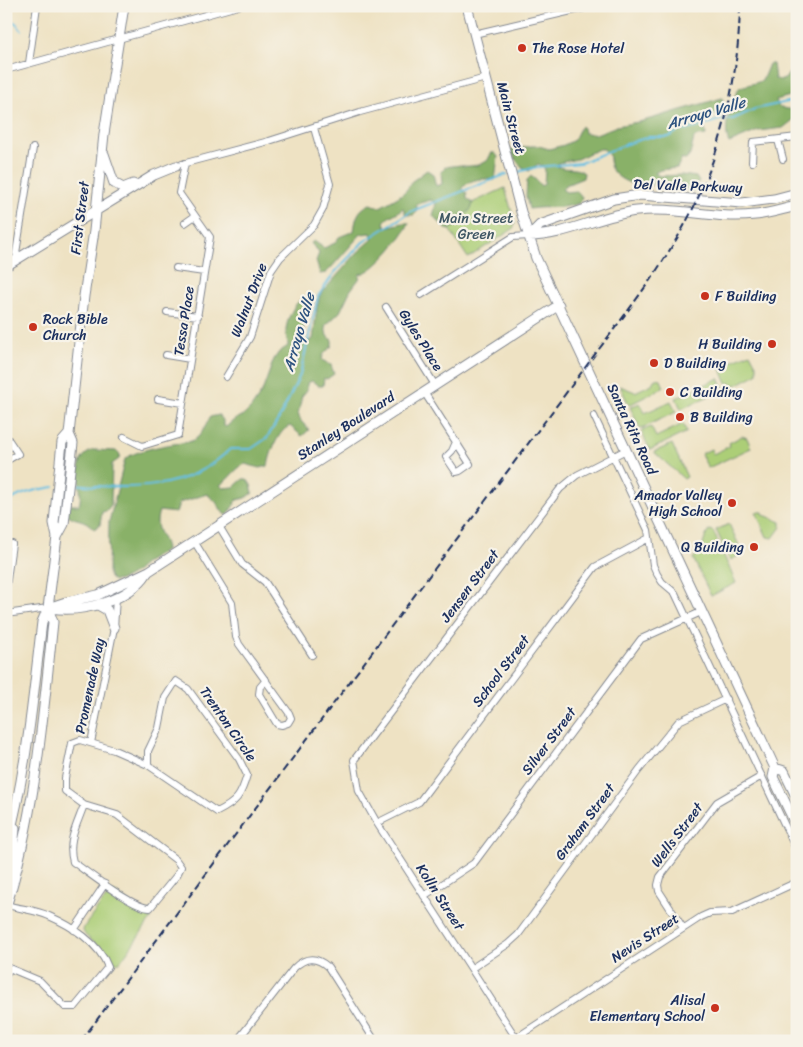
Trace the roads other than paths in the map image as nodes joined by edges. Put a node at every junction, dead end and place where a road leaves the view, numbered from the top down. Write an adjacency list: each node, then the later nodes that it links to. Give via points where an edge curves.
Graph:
1 (37, 6): 8 (street)
2 (124, 6): 7 (main road, First Street)
3 (238, 6): 7 (street)
4 (467, 6): 6 (main road, Main Street)
5 (593, 6): 6 (street)
6 (474, 34): 10 (main road, Main Street)
7 (119, 40): 8 (street); 15 (main road, First Street)
8 (29, 63): 9 (street)
9 (6, 70)
10 (486, 78): 11 (street, via 360,112); 25 (main road, Main Street)
11 (314, 128): 18 (street); 37 (street, Walnut Drive, via 330,184 323,209 314,225 271,271 250,337)
12 (797, 137): 13 (street)
13 (778, 140): 16 (street); 17 (street, via 753,142)
14 (33, 148): 26 (street, via 16,253)
15 (103, 148): 19 (main road, via 111,178 118,187 128,187 144,177); 22 (main road, First Street)
16 (783, 160)
17 (752, 162)
18 (180, 165): 19 (main road); 23 (street, Tessa Place, via 179,193)
19 (151, 177): 22 (main road)
20 (797, 193): 25 (main road, Del Valle Parkway, via 742,203 640,195 614,199 540,224)
21 (797, 206): 25 (main road, Del Valle Parkway, via 755,215 661,209 635,211 545,236)
22 (96, 212): 26 (main road); 43 (main road, First Street)
23 (195, 216): 24 (street); 29 (street, Tessa Place, via 210,237)
24 (185, 223)
25 (529, 236): 30 (street, via 513,237); 31 (main road, Santa Rita Road)
26 (18, 259): 27 (main road)
27 (6, 266)
28 (176, 268): 29 (street)
29 (204, 272): 34 (street, Tessa Place)
30 (421, 295)
31 (559, 305): 38 (main road, Stanley Boulevard); 47 (main road, Santa Rita Road)
32 (386, 307): 38 (street, Gyles Place)
33 (167, 312): 34 (street)
34 (198, 316): 36 (street, Tessa Place)
35 (166, 355): 36 (street)
36 (190, 359): 41 (street, Tessa Place)
37 (226, 377)
38 (435, 385): 39 (main road, Stanley Boulevard)
39 (424, 392): 46 (street); 50 (main road, Stanley Boulevard)
40 (158, 398): 41 (street)
41 (183, 403): 45 (street, Tessa Place, via 178,435 142,446)
42 (594, 416): 48 (street, Santa Rita Road)
43 (68, 434): 51 (main road, via 62,442 54,522); 51 (main road, via 73,443 64,524)
44 (6, 436): 49 (street, via 18,454)
45 (124, 437)
46 (456, 442): 46 (street, via 470,464 456,472 446,457)
47 (626, 450): 48 (street, Jensen Street); 60 (main road, Santa Rita Road)
48 (614, 456): 52 (street, Santa Rita Road); 68 (street, Jensen Street, via 577,474 560,489)
49 (6, 461)
50 (219, 526): 53 (main road, Stanley Boulevard); 64 (street, via 242,564 265,582)
51 (57, 538): 59 (main road)
52 (649, 538): 62 (street, Santa Rita Road, via 657,574 675,593); 76 (street, School Street, via 595,567 419,802)
53 (194, 542): 55 (main road, Stanley Boulevard); 65 (street, via 232,603 236,637)
54 (12, 544): 56 (street)
55 (149, 571): 57 (main road, Stanley Boulevard); 59 (main road, Stanley Boulevard, via 98,595)
56 (6, 587)
57 (116, 598): 58 (main road, Stanley Boulevard); 63 (street, Promenade Way)
58 (98, 605): 59 (main road, Stanley Boulevard, via 66,611); 63 (main road, via 107,610)
59 (48, 608): 61 (street); 75 (main road, via 42,622 28,742); 84 (main road, via 53,622 38,761)
60 (701, 612): 62 (street, Silver Street); 70 (main road, Santa Rita Road)
61 (6, 614)
62 (688, 618): 66 (street, Santa Rita Road); 83 (street, Silver Street, via 641,639 474,863)
63 (114, 628): 67 (street, Promenade Way)
64 (312, 656)
65 (266, 680): 65 (street, via 289,714 288,723 277,724 259,694)
66 (726, 699): 71 (street, Santa Rita Road); 87 (street, Graham Street, via 679,721 639,770 518,935)
67 (90, 743): 69 (street, Trenton Circle); 73 (street, Promenade Way, via 80,740 72,743 65,778 65,791)
68 (354, 760): 76 (street, Kolln Street, via 359,791)
69 (148, 765): 69 (street, Trenton Circle, via 217,812 230,805 242,792 247,775 188,689 176,681 165,698 159,728 148,751)
70 (775, 768): 72 (main road, Santa Rita Road, via 784,771); 74 (main road, Santa Rita Road, via 773,777)
71 (762, 776): 79 (street, Santa Rita Road); 85 (street, Wells Street, via 717,802 660,877 659,891)
72 (797, 798)
73 (84, 805): 82 (street, via 72,836 70,854 73,862); 82 (street, via 117,815 176,860 180,867 177,876 150,908 139,906)
74 (794, 816): 77 (main road, Santa Rita Road)
75 (14, 821): 78 (main road); 80 (main road, via 15,841)
76 (376, 823): 83 (street, Kolln Street)
77 (797, 827)
78 (6, 848)
79 (797, 851)
80 (6, 876)
81 (797, 882): 85 (street, Nevis Street, via 732,912 710,913)
82 (105, 884): 86 (street)
83 (424, 896): 87 (street, Kolln Street)
84 (6, 905): 86 (street, via 48,915)
85 (683, 928): 89 (street, Nevis Street)
86 (74, 930): 88 (street, via 100,951 108,967 75,1007 65,1007 40,981 28,975 9,968)
87 (472, 968): 89 (street, Kolln Street)
88 (6, 975)
89 (517, 1039)
90 (237, 1041): 91 (street, via 294,968 302,960 314,958 328,966)
91 (375, 1041)

